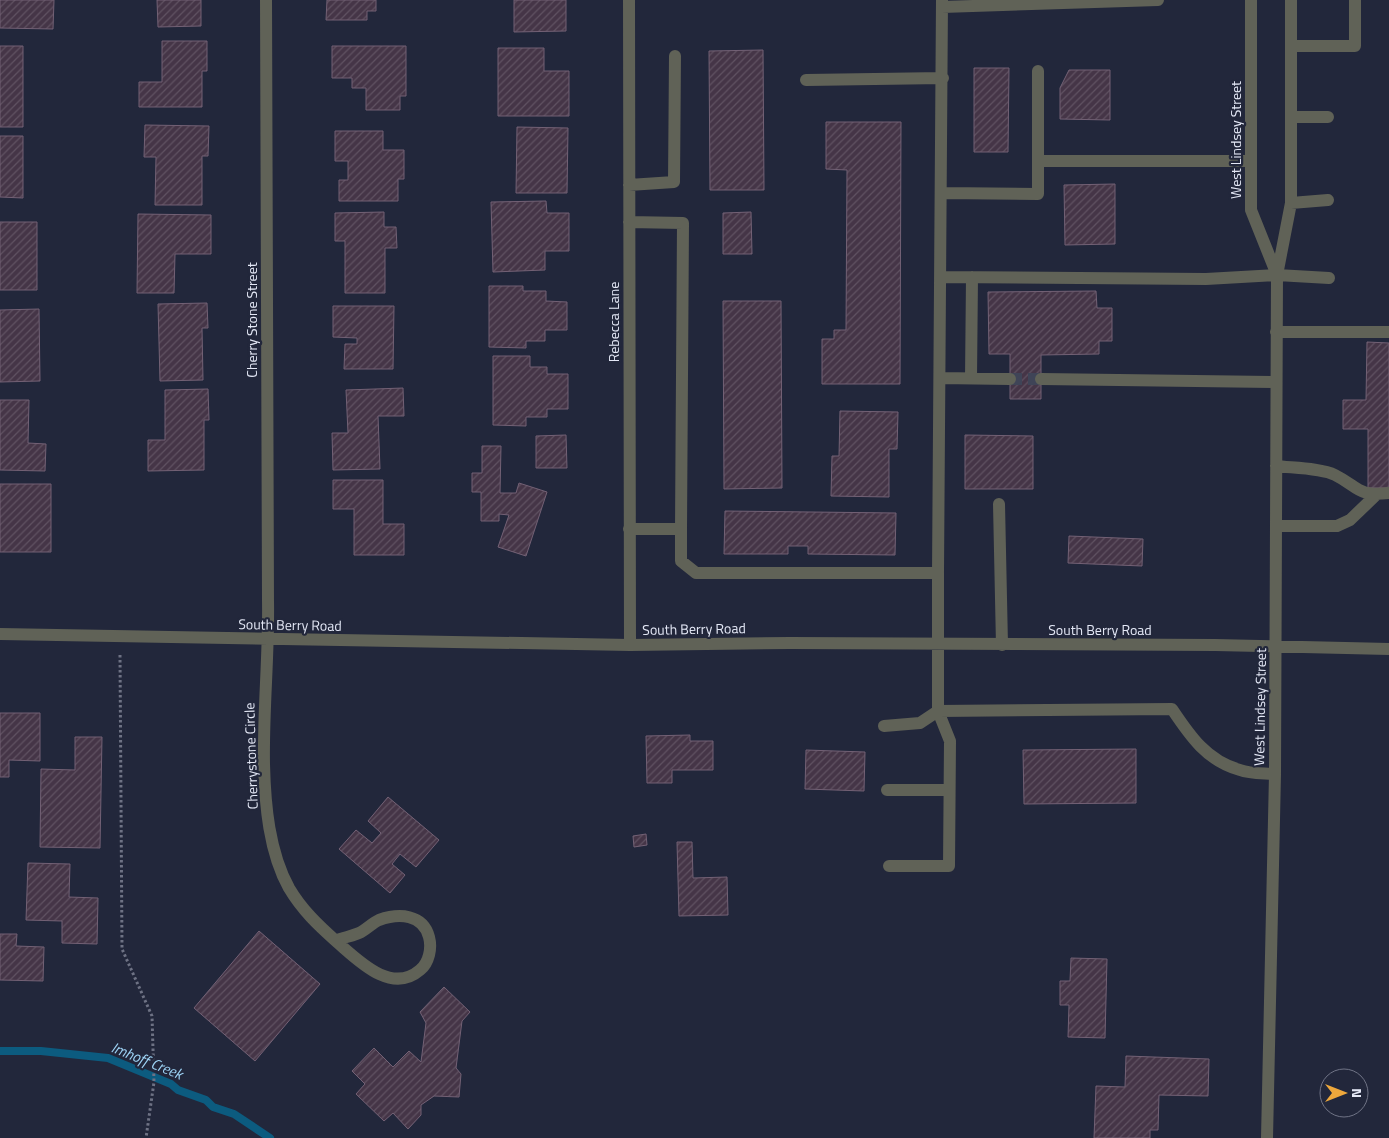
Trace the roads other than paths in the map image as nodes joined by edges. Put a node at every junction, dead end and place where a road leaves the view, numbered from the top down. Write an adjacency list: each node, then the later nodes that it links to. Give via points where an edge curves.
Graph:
1 (266, 0): 42 (street, Cherry Stone Street)
2 (629, 0): 18 (street, Rebecca Lane)
3 (1158, 0): 7 (street)
4 (1251, 0): 17 (street, West Lindsey Street)
5 (1291, 0): 9 (street, West Lindsey Street)
6 (1355, 0): 9 (street, via 1355,46)
7 (1024, 2): 8 (street)
8 (942, 3): 12 (street)
9 (1292, 46): 14 (street, West Lindsey Street)
10 (675, 56): 18 (street, via 674,182)
11 (1038, 71): 16 (street)
12 (943, 78): 13 (street); 19 (street)
13 (806, 80)
14 (1291, 117): 15 (street); 21 (street, West Lindsey Street)
15 (1328, 117)
16 (1038, 161): 17 (street); 19 (street, via 1038,194)
17 (1250, 161): 23 (street, West Lindsey Street, via 1251,210)
18 (629, 185): 22 (street, Rebecca Lane)
19 (941, 193): 24 (street)
20 (1328, 200): 21 (street)
21 (1291, 203): 23 (street, West Lindsey Street)
22 (629, 222): 38 (street, Rebecca Lane); 39 (street, via 683,223)
23 (1277, 275): 25 (street, via 1206,279); 26 (street); 27 (street, West Lindsey Street)
24 (940, 277): 25 (street); 29 (street)
25 (972, 277): 30 (street)
26 (1329, 278)
27 (1276, 332): 28 (street); 33 (street, West Lindsey Street)
28 (1389, 332)
29 (940, 378): 30 (street); 40 (street)
30 (971, 378): 31 (street)
31 (1010, 379)
32 (1040, 379): 33 (street)
33 (1276, 382): 34 (street, West Lindsey Street)
34 (1276, 466): 35 (street, via 1334,474 1356,491); 37 (street, West Lindsey Street)
35 (1383, 493): 37 (street, via 1350,520 1337,526)
36 (1000, 504): 45 (street)
37 (1276, 526): 46 (street, West Lindsey Street)
38 (629, 529): 39 (street); 44 (street, Rebecca Lane)
39 (681, 529): 40 (street, via 681,561 696,573)
40 (938, 573): 43 (street)
41 (0, 634): 42 (street, South Berry Road)
42 (268, 640): 44 (street, South Berry Road); 54 (street, Cherrystone Circle, via 264,766 267,811 275,855 304,911)
43 (938, 644): 44 (street, South Berry Road); 45 (street, South Berry Road); 48 (street)
44 (630, 645)
45 (1002, 645): 46 (street, South Berry Road)
46 (1276, 646): 47 (street, South Berry Road); 50 (street, West Lindsey Street)
47 (1389, 649)
48 (938, 711): 49 (street, via 920,723); 50 (street, via 1172,709 1206,754 1240,770); 52 (street, via 950,741)
49 (884, 726)
50 (1275, 774): 55 (street, West Lindsey Street)
51 (887, 790): 52 (street)
52 (949, 790): 53 (street, via 949,866)
53 (889, 866)
54 (336, 940): 54 (street, Cherrystone Circle, via 363,966 383,976 400,979 410,977 427,963 430,940 424,924 411,916 377,921 360,933)
55 (1267, 1138)

